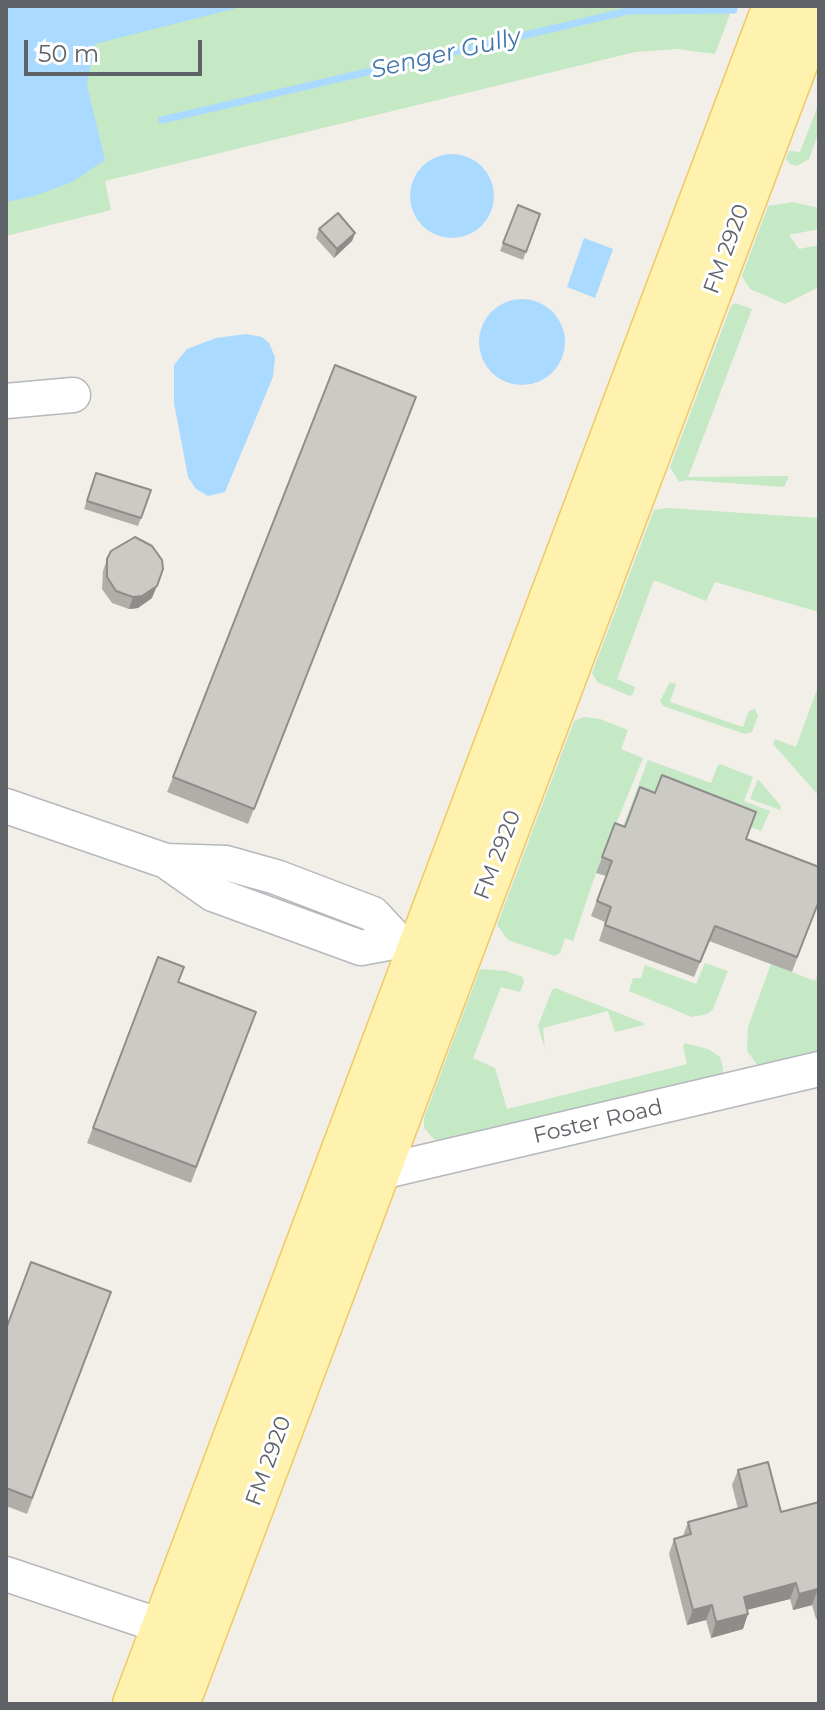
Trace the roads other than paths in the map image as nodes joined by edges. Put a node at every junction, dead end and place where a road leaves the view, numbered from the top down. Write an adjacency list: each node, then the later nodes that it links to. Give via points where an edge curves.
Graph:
1 (774, 6): 6 (main road, FM 2920 / FM 2920)
2 (818, 6): 8 (main road, FM 2920 / FM 2920)
3 (73, 395): 4 (street)
4 (6, 401)
5 (6, 806): 6 (street, via 166,861 226,863 276,877 373,914)
6 (409, 943): 10 (main road, FM 2920 / FM 2920)
7 (819, 1069): 8 (street, Foster Road)
8 (377, 1173): 11 (main road, FM 2920 / FM 2920)
9 (6, 1574): 10 (street)
10 (163, 1627): 11 (street); 12 (main road, FM 2920 / FM 2920)
11 (202, 1639): 13 (main road, FM 2920 / FM 2920)
12 (134, 1704)
13 (178, 1704)

